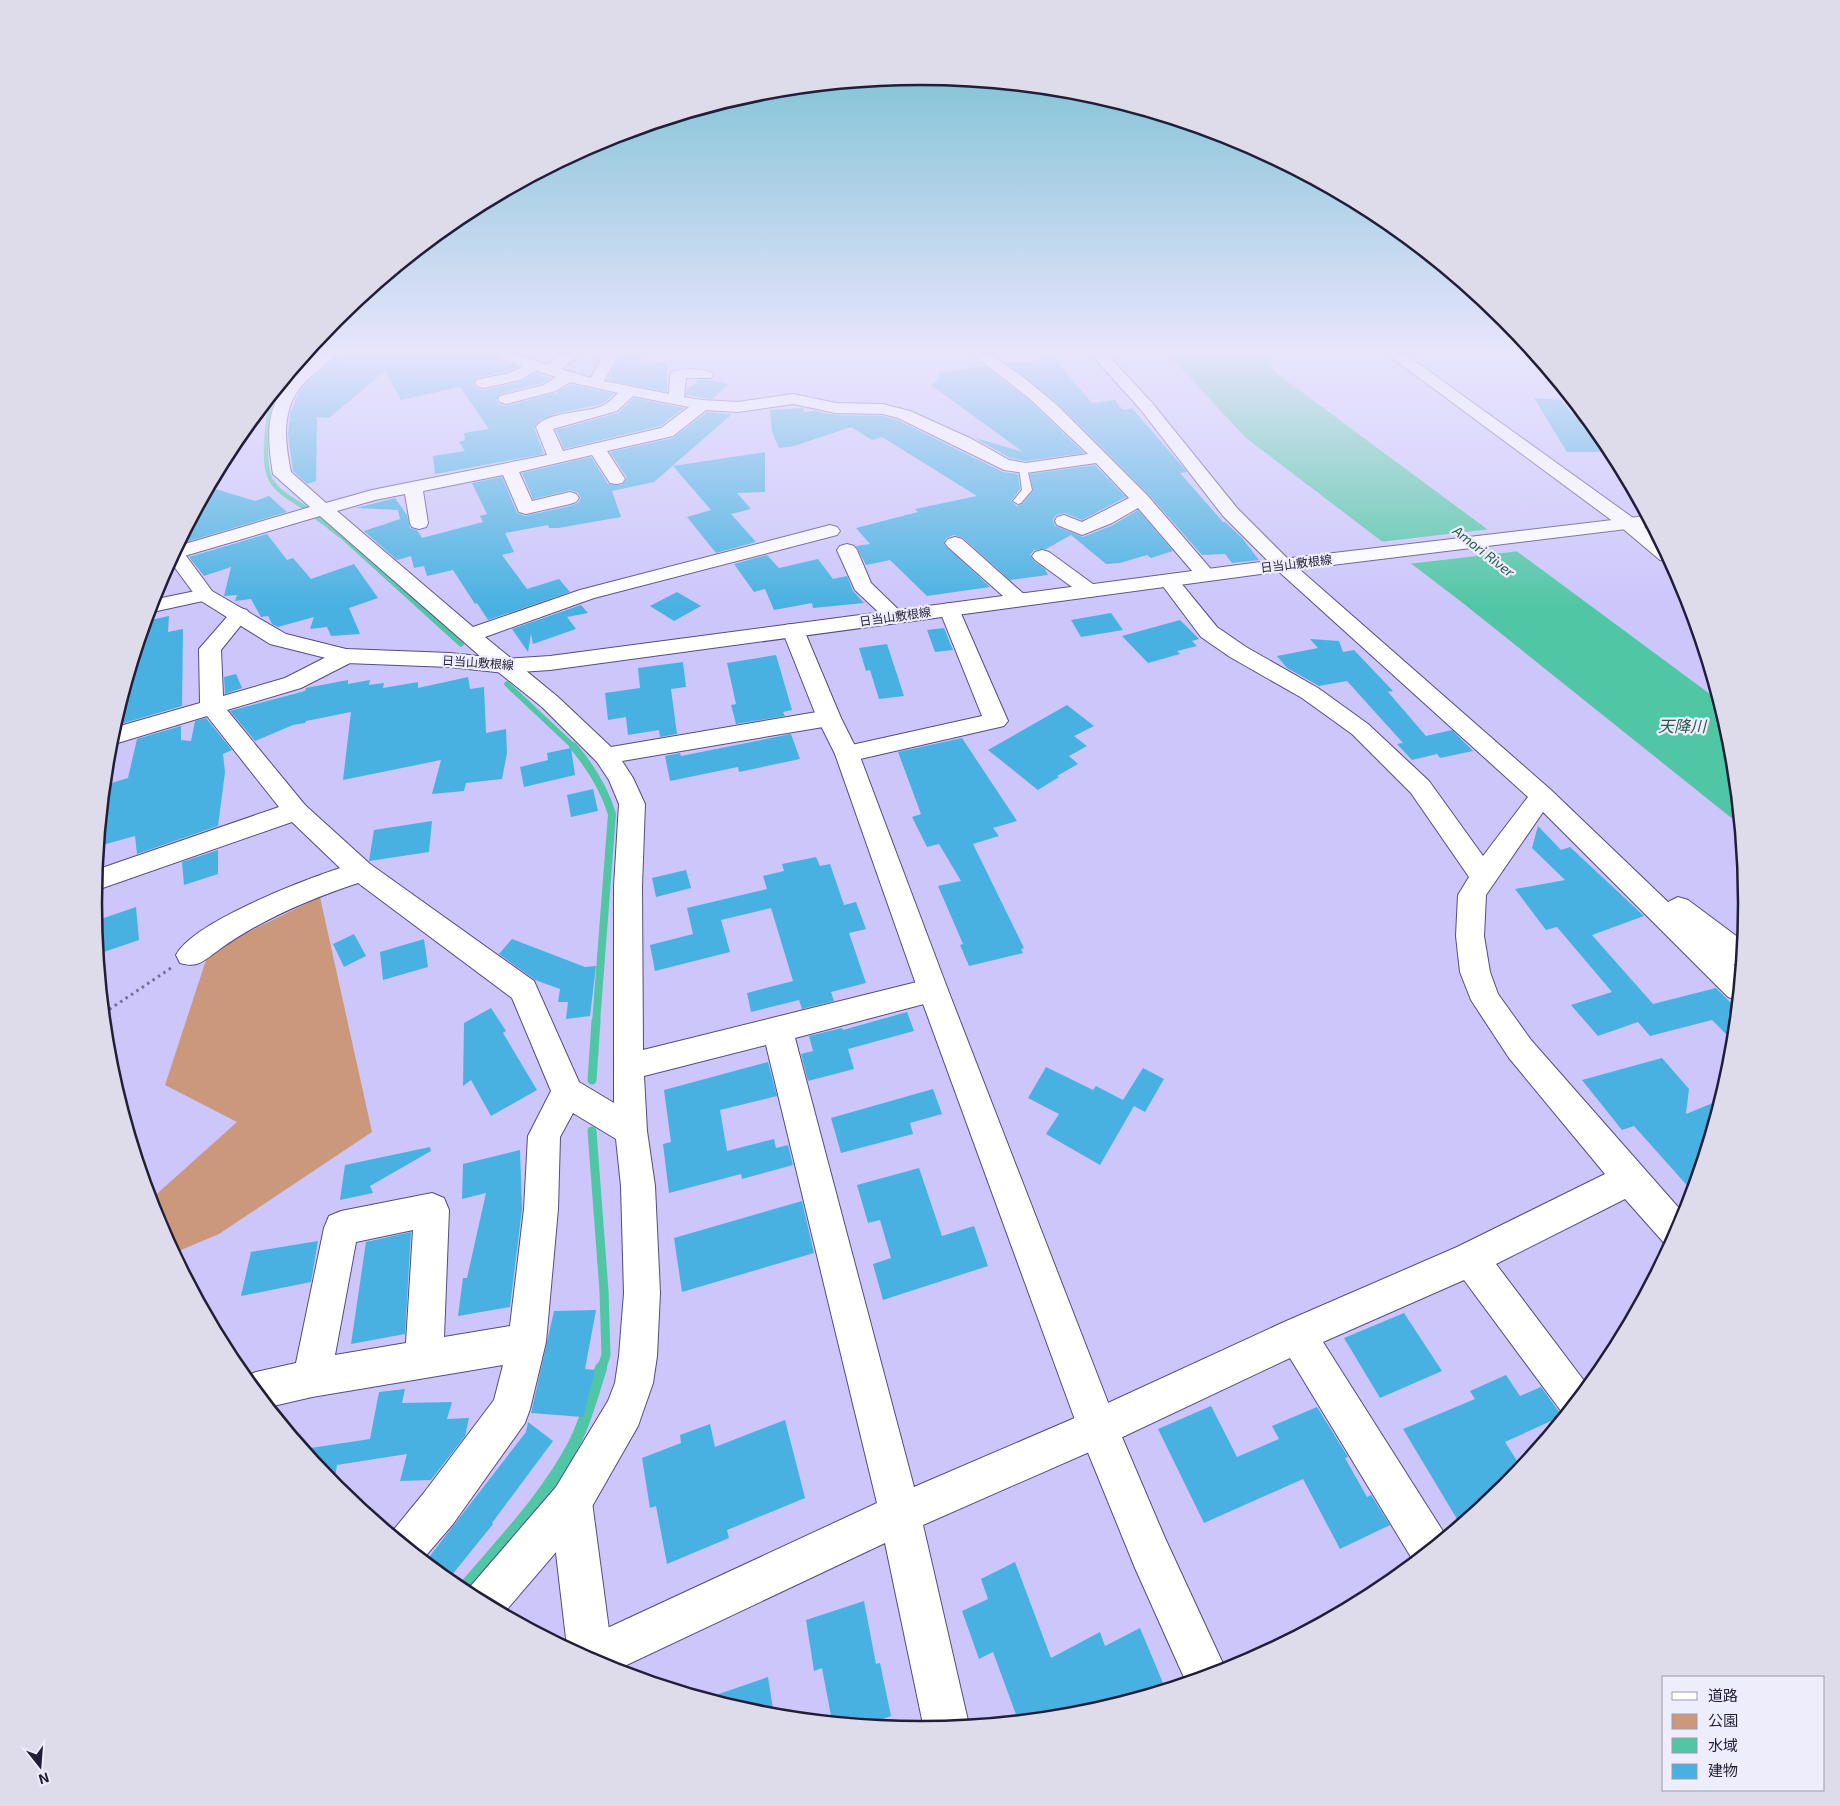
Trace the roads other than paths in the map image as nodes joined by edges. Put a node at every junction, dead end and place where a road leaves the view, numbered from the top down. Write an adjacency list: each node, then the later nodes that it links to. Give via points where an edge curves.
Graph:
1 (279, 438): 17 (street, via 282,474)
2 (548, 438): 13 (street)
3 (640, 438): 8 (street)
4 (956, 438): 10 (street, via 1004,464)
5 (1082, 438): 9 (street)
6 (1172, 438): 29 (street, via 1230,512)
7 (1511, 438): 21 (street)
8 (597, 448): 12 (street); 13 (street)
9 (1100, 457): 10 (street); 15 (street)
10 (1023, 468): 16 (lane, via 1027,490)
11 (509, 469): 13 (street); 13 (street, via 526,508); 14 (street)
12 (616, 479)
13 (562, 480)
14 (413, 488): 17 (street, via 372,495); 19 (street)
15 (1140, 499): 18 (street, via 1082,529); 30 (street)
16 (1018, 501)
17 (323, 510): 26 (street); 40 (street)
18 (1064, 521)
19 (419, 523)
20 (1644, 523): 21 (street, 日当山敷根線)
21 (1629, 524): 24 (street); 29 (street, 日当山敷根線)
22 (830, 531): 40 (street, via 587,594)
23 (954, 543): 34 (street)
24 (1657, 548)
25 (847, 550): 38 (street, via 862,586)
26 (182, 551)
27 (1042, 556): 32 (street)
28 (178, 559): 33 (street, 日当山敷根線)
29 (1291, 564): 30 (street, 日当山敷根線); 48 (street)
30 (1206, 575): 31 (street, 日当山敷根線)
31 (1169, 581): 32 (street, 日当山敷根線); 52 (street, via 1208,632 1310,693 1360,729 1420,787)
32 (1090, 591): 34 (street, 日当山敷根線)
33 (205, 595): 35 (street); 37 (street, 日当山敷根線)
34 (1019, 600): 36 (street, 日当山敷根線)
35 (158, 605)
36 (949, 609): 38 (street, 日当山敷根線); 46 (street, via 996,721)
37 (240, 614): 41 (street, 日当山敷根線, via 278,639); 43 (street, via 210,649)
38 (894, 616): 39 (street, 日当山敷根線)
39 (793, 630): 42 (street, 日当山敷根線); 44 (street)
40 (470, 635): 42 (street)
41 (346, 656): 42 (street, 日当山敷根線, via 450,660); 43 (street, via 292,683)
42 (505, 666): 47 (street, via 550,702)
43 (212, 708): 45 (street); 49 (street)
44 (829, 718): 46 (street); 47 (street)
45 (120, 734)
46 (847, 754): 57 (street)
47 (606, 756): 59 (street, via 622,778 632,804 628,886)
48 (1542, 796): 50 (street); 52 (street)
49 (296, 810): 51 (street); 53 (street)
50 (1583, 836): 54 (street); 56 (street)
51 (361, 871): 55 (street, via 308,889 233,925); 60 (street, via 524,990)
52 (1483, 876): 62 (street, via 1472,895 1470,936 1475,972 1486,1000 1520,1049)
53 (103, 878)
54 (1736, 952)
55 (190, 955)
56 (1733, 984)
57 (933, 990): 58 (street); 71 (street)
58 (778, 1030): 59 (street); 73 (street)
59 (628, 1067): 61 (street)
60 (567, 1092): 61 (street); 66 (street, via 544,1136 541,1209)
61 (631, 1131): 72 (street, via 638,1186 642,1293 634,1383 624,1412)
62 (1630, 1179): 63 (street); 64 (street)
63 (1672, 1226)
64 (1470, 1259): 65 (street); 70 (street)
65 (1297, 1335): 71 (street); 75 (street)
66 (526, 1342): 67 (street); 74 (street, via 511,1409)
67 (424, 1359): 68 (street); 68 (street, via 432,1210 341,1228)
68 (312, 1378): 69 (street)
69 (263, 1389)
70 (1572, 1396)
71 (1098, 1428): 73 (street); 79 (street)
72 (571, 1502): 76 (street); 77 (street)
73 (900, 1514): 78 (street); 80 (street)
74 (410, 1542)
75 (1427, 1544)
76 (489, 1597)
77 (590, 1651)
78 (600, 1656)
79 (1203, 1670)
80 (945, 1720)

